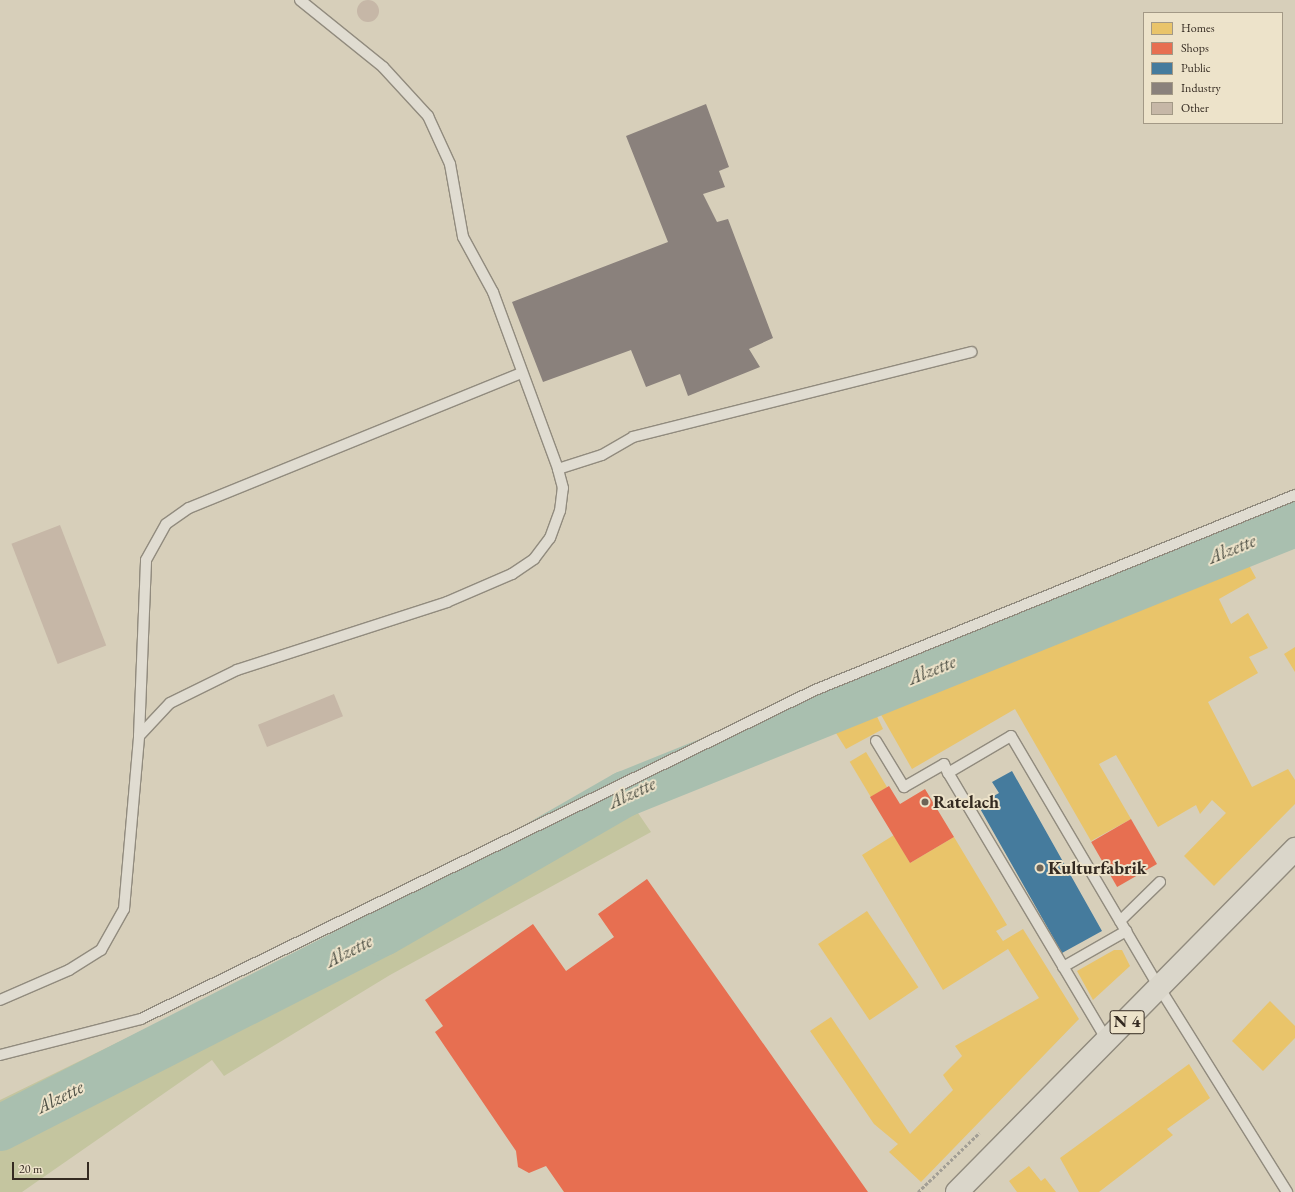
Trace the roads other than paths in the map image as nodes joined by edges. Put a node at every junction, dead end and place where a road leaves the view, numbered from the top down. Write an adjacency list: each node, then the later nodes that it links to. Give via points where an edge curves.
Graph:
1 (300, 0): 3 (lane, via 383,67 428,116 450,164 463,237 493,292)
2 (972, 352): 4 (lane, via 633,437 602,455)
3 (521, 372): 4 (lane); 6 (lane, via 189,508 166,524 146,560)
4 (558, 469): 6 (lane, via 563,488 560,511 550,538 534,559 512,574 447,602 237,670 170,703)
5 (1295, 495): 17 (lane, via 815,690 141,1019)
6 (139, 736): 15 (lane, via 124,909 101,950 69,970)
7 (876, 741): 8 (lane, via 904,788 944,764)
8 (948, 773): 11 (lane, via 1011,736); 13 (lane)
9 (1295, 849): 14 (main road, N 4)
10 (1160, 882): 11 (lane)
11 (1120, 921): 12 (lane)
12 (1126, 931): 13 (lane); 14 (lane)
13 (1063, 967): 16 (lane)
14 (1160, 987): 16 (main road, N 4); 19 (lane)
15 (0, 1000)
16 (1108, 1042): 18 (main road, N 4)
17 (0, 1055)
18 (957, 1192)
19 (1287, 1192)

